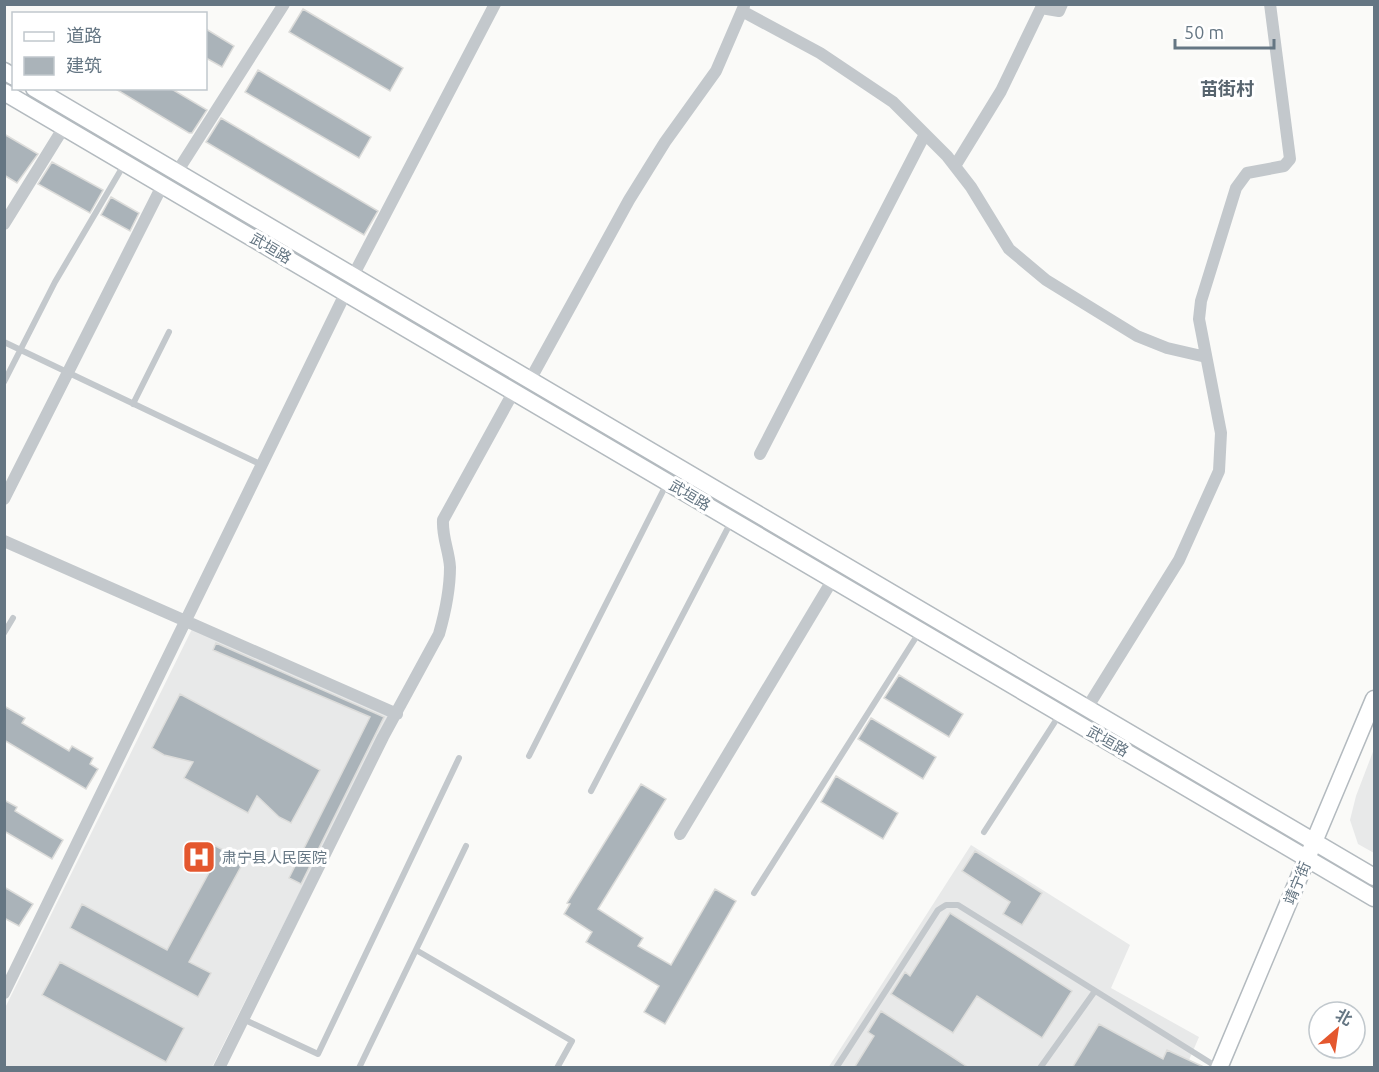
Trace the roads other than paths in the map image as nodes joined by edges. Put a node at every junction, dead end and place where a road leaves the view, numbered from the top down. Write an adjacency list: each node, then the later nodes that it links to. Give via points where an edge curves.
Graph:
1 (285, 4): 12 (street)
2 (495, 4): 15 (street)
3 (1062, 4): 11 (street, via 1059,11 1041,8 1001,90)
4 (1270, 4): 20 (street, via 1290,159 1284,166 1247,173 1236,188 1201,301 1199,319)
5 (744, 8): 9 (street, via 862,80 893,102); 22 (street, via 716,71 635,190)
6 (37, 90): 12 (main road, 武垣路)
7 (4, 92): 8 (main road, 武垣路)
8 (64, 127): 10 (main road, 武垣路); 14 (street)
9 (925, 134): 11 (street); 26 (street)
10 (125, 162): 13 (main road, 武垣路); 19 (lane)
11 (955, 166): 20 (street, via 1010,249 1046,280 1137,336)
12 (177, 172): 15 (main road, 武垣路)
13 (163, 184): 16 (main road, 武垣路); 21 (street)
14 (4, 224)
15 (353, 276): 22 (main road, 武垣路)
16 (346, 292): 24 (main road, 武垣路); 27 (street)
17 (169, 332): 25 (lane)
18 (4, 342): 19 (lane)
19 (19, 349): 21 (lane); 23 (lane)
20 (1206, 357): 38 (street, via 1221,433 1219,471 1179,560)
21 (67, 372): 25 (lane); 29 (street)
22 (530, 380): 38 (main road, 武垣路)
23 (4, 382)
24 (514, 391): 28 (main road, 武垣路); 40 (street, via 443,520 450,568 444,617)
25 (133, 404): 27 (lane)
26 (760, 454)
27 (262, 465): 34 (street)
28 (667, 481): 30 (main road, 武垣路); 41 (lane)
29 (4, 499)
30 (732, 519): 32 (main road, 武垣路); 43 (lane)
31 (4, 541): 34 (street)
32 (833, 579): 35 (main road, 武垣路); 45 (street)
33 (13, 618): 36 (lane)
34 (186, 621): 40 (street); 54 (street)
35 (920, 630): 39 (main road, 武垣路); 50 (lane)
36 (4, 633)
37 (1374, 699): 46 (main road, 靖宁街)
38 (1087, 708): 46 (main road, 武垣路)
39 (1061, 713): 44 (lane); 48 (main road, 武垣路)
40 (397, 714): 55 (street)
41 (529, 756)
42 (459, 758): 55 (lane, via 318,1054)
43 (591, 791)
44 (984, 832)
45 (680, 834)
46 (1314, 842): 48 (main road, 靖宁街); 49 (main road, 武垣路)
47 (466, 846): 52 (lane)
48 (1307, 859): 51 (main road, 武垣路); 61 (main road, 靖宁街)
49 (1374, 877)
50 (754, 893)
51 (1374, 898)
52 (416, 950): 57 (lane); 58 (lane, via 572,1041)
53 (1095, 991): 59 (lane, via 958,905 946,905 938,910); 60 (lane); 61 (lane)
54 (4, 993)
55 (243, 1019): 56 (street)
56 (219, 1068)
57 (359, 1068)
58 (557, 1068)
59 (836, 1068)
60 (1040, 1068)
61 (1218, 1068)

